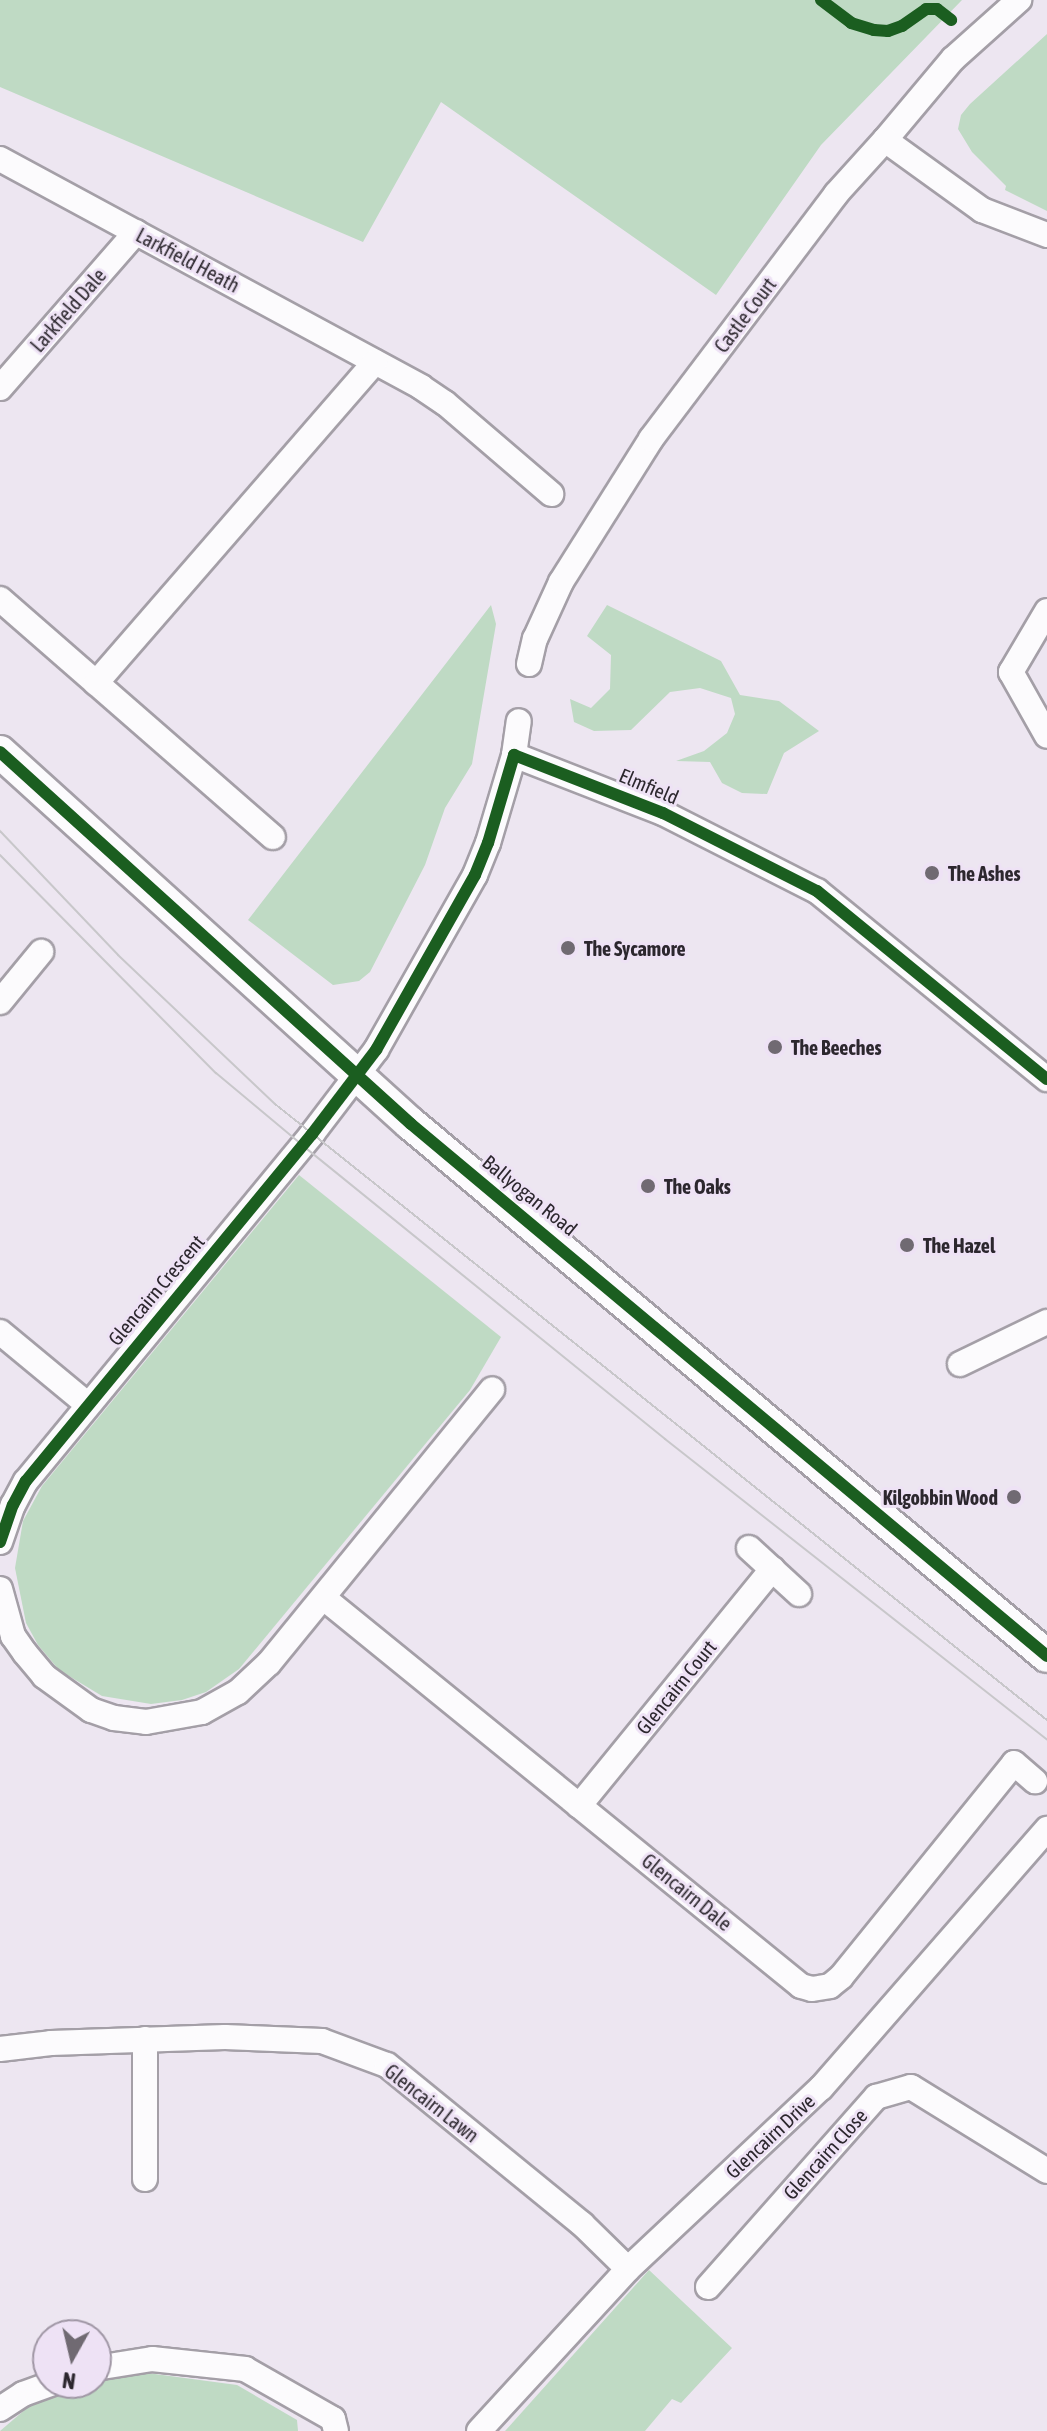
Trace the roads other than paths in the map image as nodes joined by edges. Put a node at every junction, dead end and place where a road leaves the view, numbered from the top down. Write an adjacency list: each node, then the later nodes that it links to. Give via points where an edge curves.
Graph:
1 (1019, 0): 2 (street, Castle Court, via 953,59)
2 (885, 140): 5 (street, via 982,210); 11 (street, Castle Court, via 836,194 629,472 561,582)
3 (0, 159): 4 (street, Larkfield Heath)
4 (136, 232): 6 (street, Larkfield Heath); 7 (street, Larkfield Dale)
5 (1047, 235)
6 (375, 362): 8 (street, Larkfield Heath, via 445,403); 12 (street)
7 (0, 388)
8 (551, 494)
9 (0, 599): 12 (street)
10 (1047, 611): 14 (street, via 1011,672)
11 (529, 664)
12 (96, 683): 17 (street)
13 (519, 721): 16 (street)
14 (1047, 736)
15 (0, 752): 20 (street, Ballyogan Road, via 305,1031)
16 (514, 755): 20 (street, via 475,875); 21 (street, Elmfield, via 663,813 817,891)
17 (273, 837)
18 (41, 952): 19 (street)
19 (0, 1002)
20 (360, 1074): 26 (street, Glencairn Crescent); 33 (street, Ballyogan Road, via 411,1124)
21 (1047, 1079)
22 (1047, 1322): 24 (street)
23 (0, 1332): 26 (street)
24 (960, 1364)
25 (492, 1390): 32 (street)
26 (87, 1404): 27 (street, Glencairn Crescent, via 26,1481)
27 (0, 1542)
28 (749, 1548): 29 (street)
29 (772, 1569): 31 (street); 35 (street, Glencairn Court)
30 (0, 1589): 32 (street, via 13,1636 44,1676 91,1710 146,1722 202,1712 238,1692)
31 (799, 1594)
32 (325, 1599): 35 (street, Glencairn Dale)
33 (1045, 1650)
34 (1035, 1781): 35 (street, Glencairn Dale, via 1014,1763 841,1977 821,1989 801,1986)
35 (579, 1806)
36 (1047, 1829): 41 (street, Glencairn Drive, via 821,2088)
37 (145, 2039): 38 (street, Glencairn Lawn); 40 (street); 41 (street, Glencairn Lawn, via 322,2041 387,2065 582,2224)
38 (0, 2049)
39 (1047, 2171): 42 (street, Glencairn Close, via 911,2087 876,2097)
40 (145, 2179)
41 (628, 2269): 47 (street, Glencairn Drive)
42 (708, 2287)
43 (112, 2365): 46 (street, via 152,2359 245,2369 333,2419)
44 (32, 2391): 45 (street)
45 (0, 2409)
46 (336, 2431)
47 (479, 2431)

